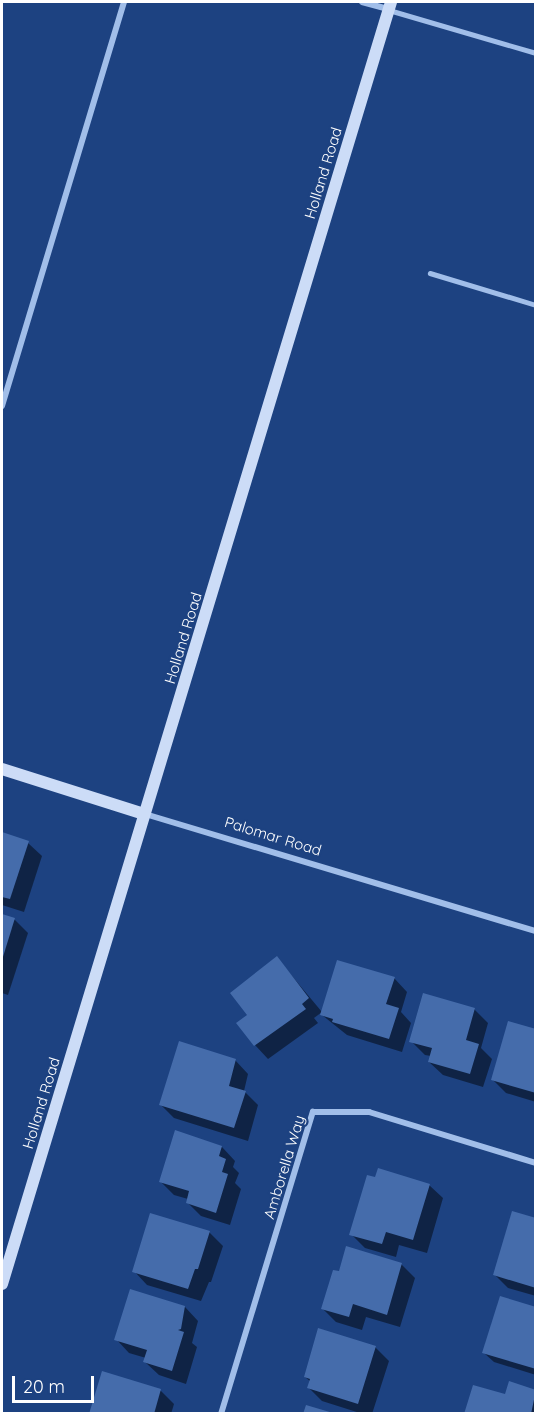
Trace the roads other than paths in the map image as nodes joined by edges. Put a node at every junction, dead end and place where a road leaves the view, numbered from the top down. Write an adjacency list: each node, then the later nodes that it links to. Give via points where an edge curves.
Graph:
1 (124, 2): 7 (street)
2 (362, 2): 3 (street)
3 (390, 6): 4 (lane); 9 (main road, Holland Road)
4 (536, 53)
5 (430, 273): 6 (lane)
6 (536, 305)
7 (2, 406)
8 (2, 769): 9 (main road, Palomar Road)
9 (144, 814): 10 (street, Palomar Road); 12 (main road, Holland Road)
10 (536, 931)
11 (536, 1163): 13 (street, Amborella Way, via 369,1112 313,1112)
12 (2, 1284)
13 (221, 1413)

